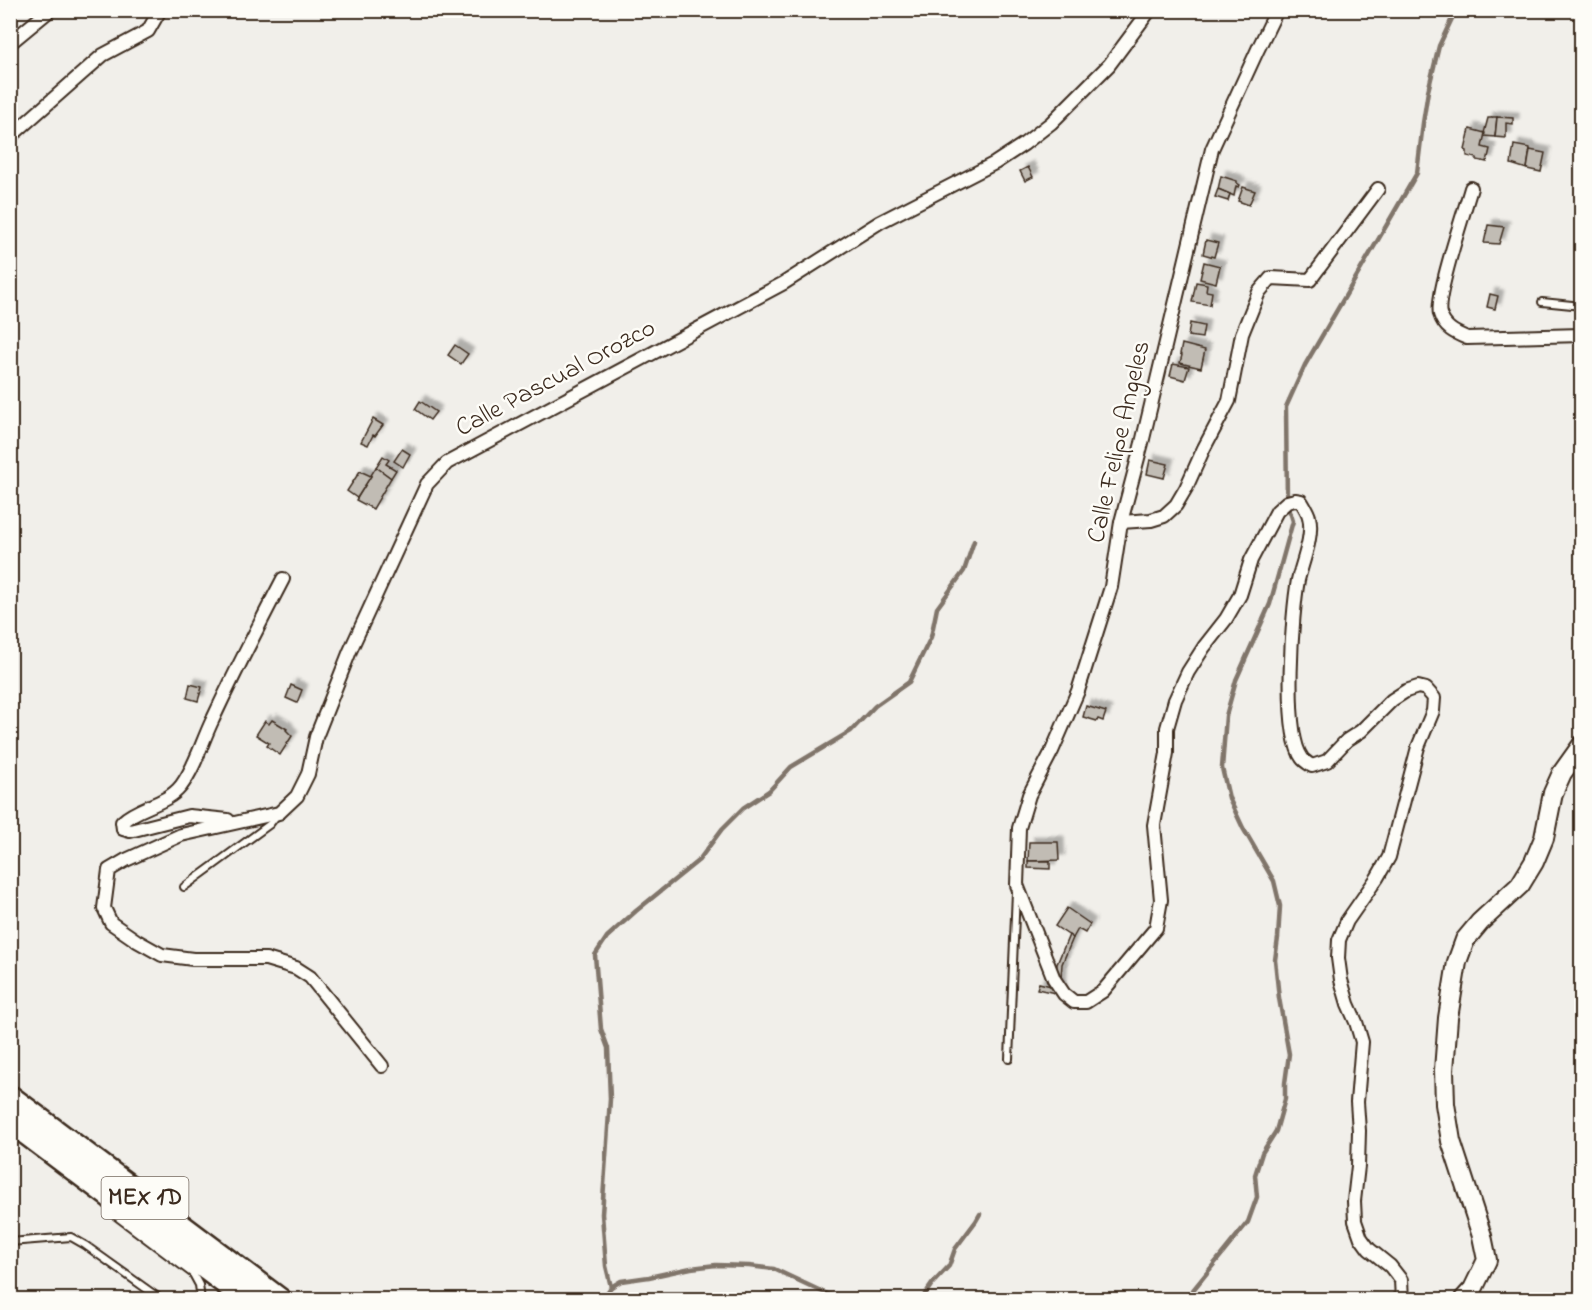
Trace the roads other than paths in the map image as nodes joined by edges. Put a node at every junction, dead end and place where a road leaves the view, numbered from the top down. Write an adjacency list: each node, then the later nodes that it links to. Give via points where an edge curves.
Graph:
1 (50, 10): 5 (street)
2 (160, 10): 6 (street, via 148,31 103,56)
3 (1150, 10): 15 (street, Calle Pascual Orozco, via 1109,65 1050,123 995,163 880,222 784,284 447,463 427,484 350,651 316,737 308,774 297,796)
4 (1277, 10): 12 (street, Calle Felipe Angeles, via 1212,149)
5 (10, 43)
6 (10, 137)
7 (1471, 188): 11 (street, via 1442,289 1440,313 1445,324 1467,338)
8 (1378, 189): 12 (street, via 1310,280 1271,278 1259,292 1242,334 1229,401 1176,505 1158,518)
9 (1542, 302): 10 (lane)
10 (1581, 306)
11 (1581, 336)
12 (1121, 522): 17 (street, Calle Felipe Angeles, via 1111,587 1098,632 1078,691 1029,795 1019,828)
13 (283, 579): 16 (street, via 180,788 128,817 123,829 130,831 189,816)
14 (1581, 745): 30 (main road, via 1553,793 1544,838 1534,862 1520,885 1465,940 1457,962 1448,1018 1445,1104 1451,1141 1487,1260 1473,1289)
15 (279, 813): 16 (street); 18 (lane, via 270,824)
16 (238, 821): 20 (street, via 181,835 109,870 104,908 111,923 162,955 266,959 296,968 310,977)
17 (1017, 885): 19 (lane); 29 (street, via 1054,979 1074,1002 1086,1002 1103,991 1156,928 1161,900 1154,825 1167,753 1167,728 1175,700 1188,672 1235,603 1277,511 1287,502 1301,501 1310,518 1294,611 1291,705 1302,759 1312,766 1327,761 1406,691 1426,689 1434,698 1389,857 1347,921 1339,940 1338,958 1341,980 1362,1042 1355,1221 1369,1249 1401,1280)
18 (184, 887)
19 (1009, 1059)
20 (382, 1066)
21 (10, 1097): 28 (highway, MEX 1D)
22 (10, 1121): 23 (highway, MEX 1D)
23 (103, 1191): 26 (lane, via 112,1213 193,1274); 27 (highway, MEX 1D)
24 (10, 1242): 25 (lane, via 71,1237)
25 (162, 1299)
26 (201, 1299)
27 (248, 1299)
28 (280, 1299)
29 (1402, 1299)
30 (1462, 1299)

